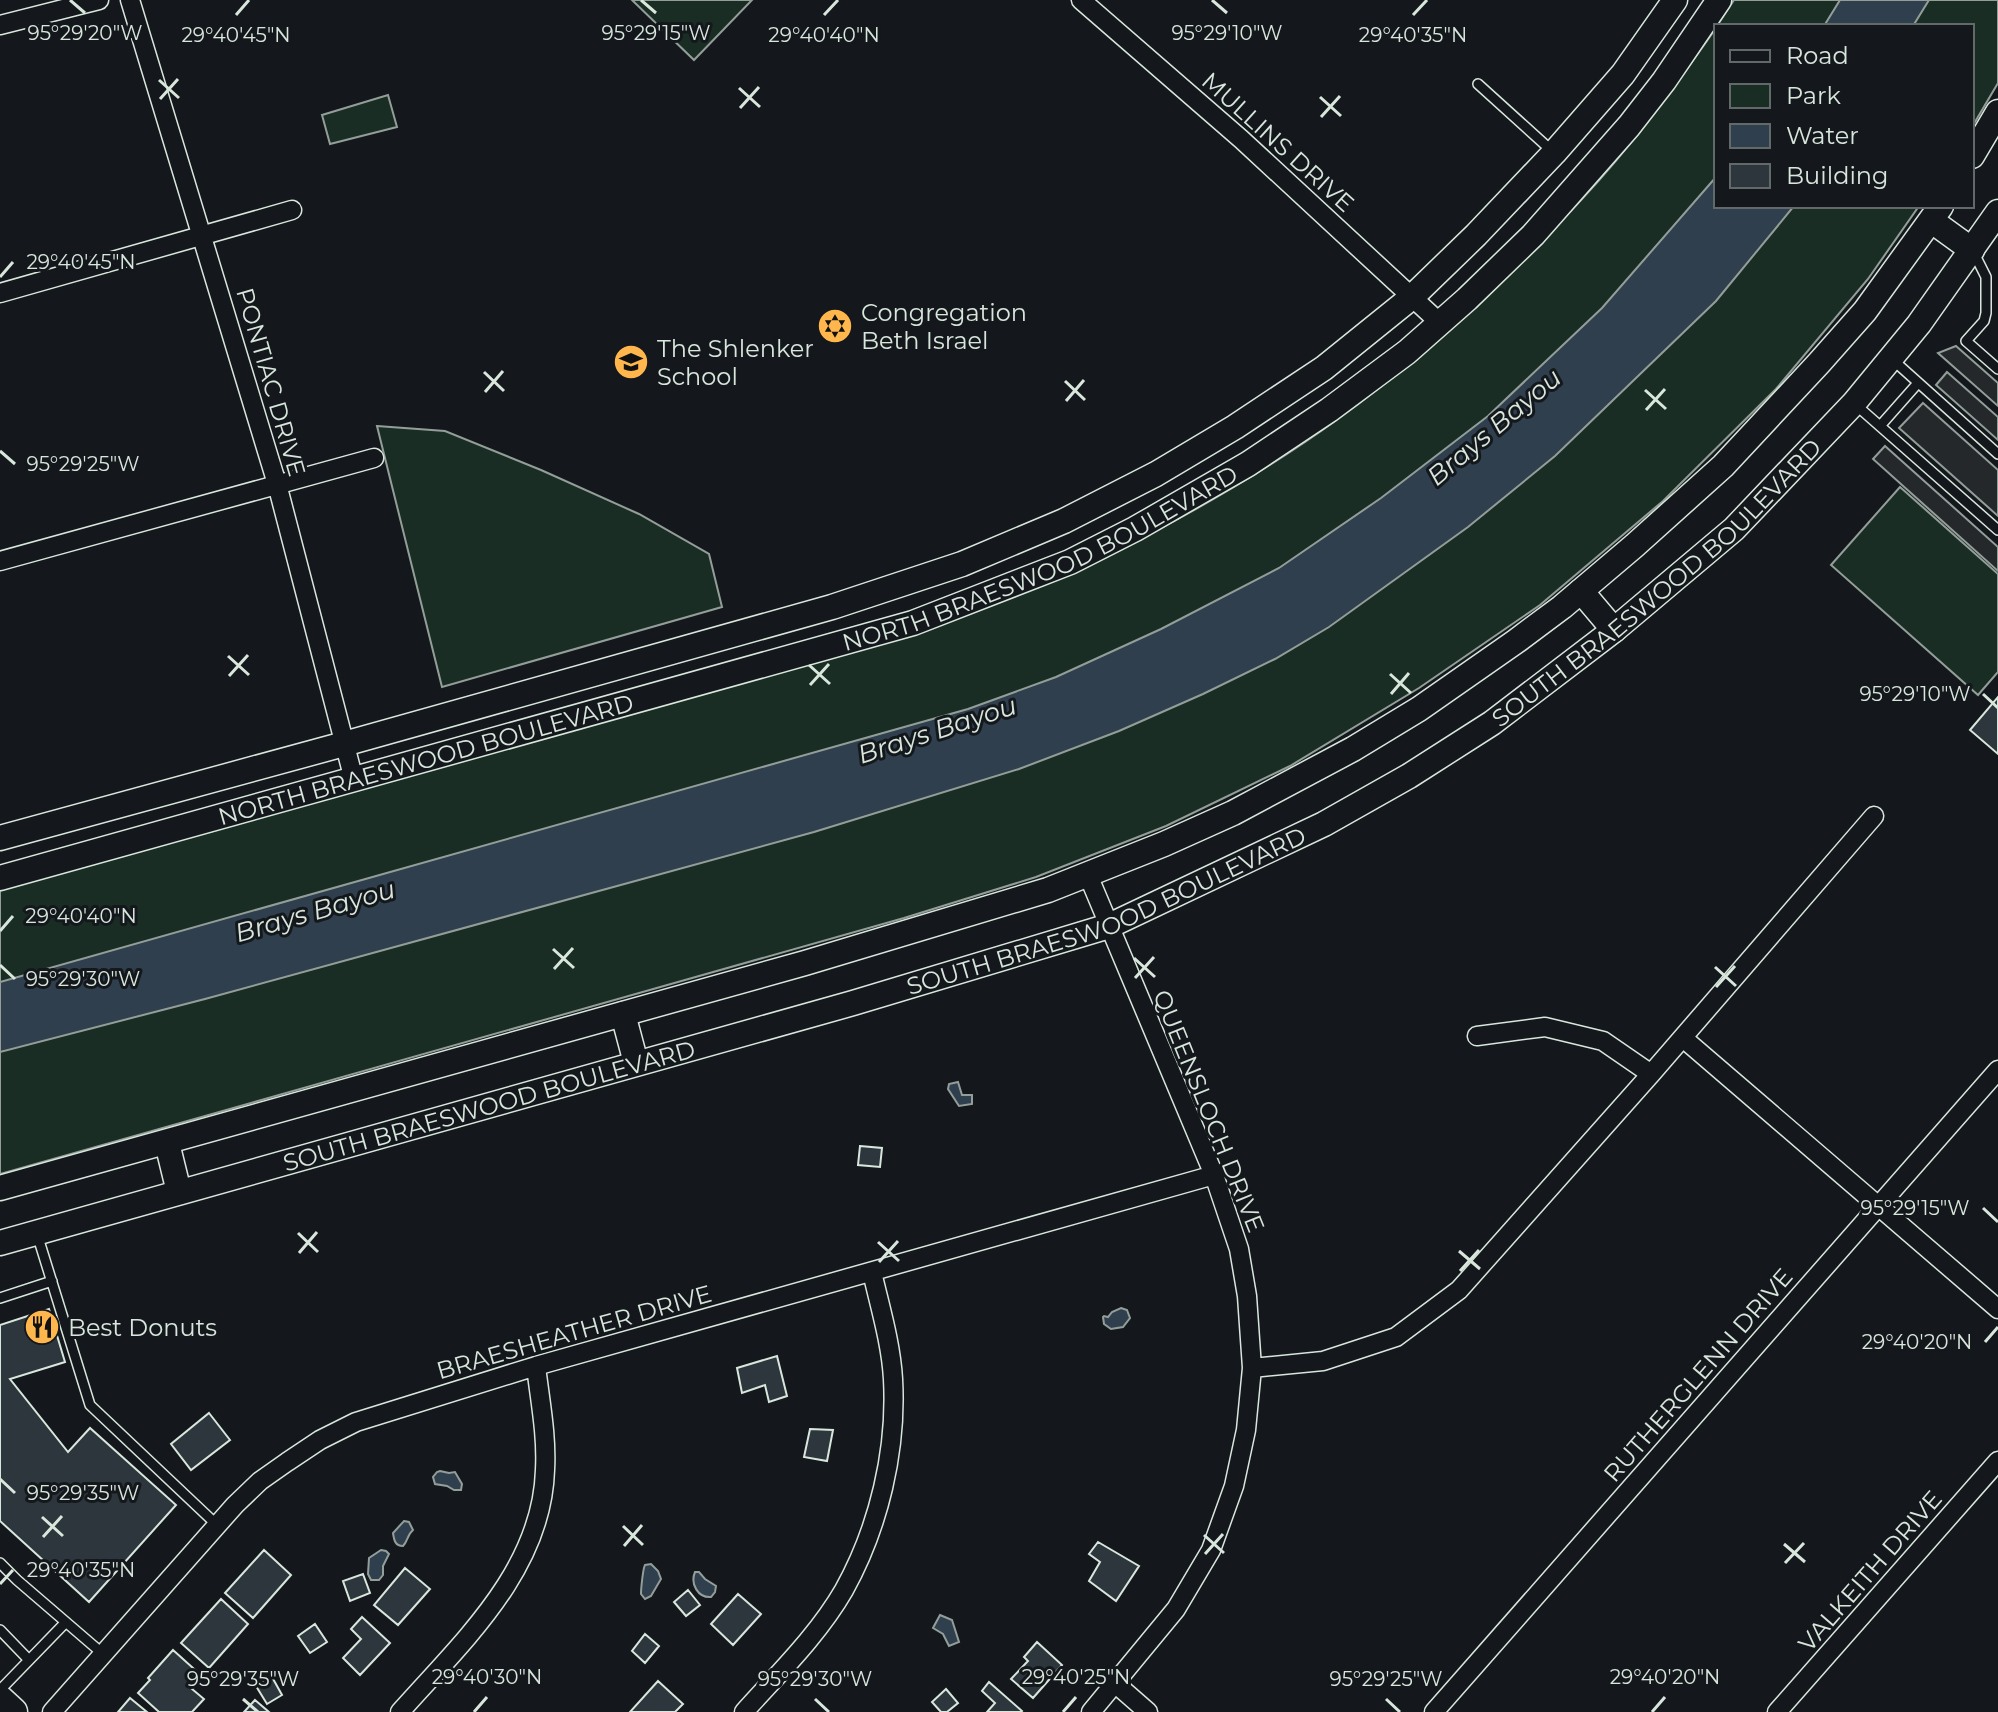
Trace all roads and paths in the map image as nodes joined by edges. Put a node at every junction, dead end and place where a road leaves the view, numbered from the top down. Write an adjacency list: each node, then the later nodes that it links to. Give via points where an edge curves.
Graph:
1 (99, 0): 6 (street)
2 (130, 0): 16 (street, PONTIAC DRIVE)
3 (1081, 0): 19 (street, MULLINS DRIVE)
4 (1675, 0): 9 (main road, NORTH BRAESWOOD BOULEVARD, via 1623,74)
5 (1719, 0): 12 (main road, NORTH BRAESWOOD BOULEVARD)
6 (0, 25)
7 (1478, 84): 10 (lane)
8 (1998, 112): 11 (main road)
9 (1572, 132): 10 (main road, NORTH BRAESWOOD BOULEVARD); 12 (main road)
10 (1554, 153): 19 (main road, NORTH BRAESWOOD BOULEVARD)
11 (1974, 153)
12 (1603, 157): 20 (main road, NORTH BRAESWOOD BOULEVARD, via 1533,235)
13 (292, 210): 16 (street)
14 (1998, 212): 17 (main road, SOUTH BRAESWOOD BOULEVARD)
15 (1937, 213): 17 (main road); 31 (main road, SOUTH BRAESWOOD BOULEVARD, via 1865,311 1723,466)
16 (203, 236): 18 (street); 28 (street, PONTIAC DRIVE)
17 (1972, 250): 21 (main road, SOUTH BRAESWOOD BOULEVARD); 22 (lane, via 1986,277 1986,313 1966,341)
18 (0, 293)
19 (1412, 297): 20 (street, MULLINS DRIVE); 32 (main road, NORTH BRAESWOOD BOULEVARD, via 1235,427 1064,521 962,564)
20 (1440, 323): 34 (main road, NORTH BRAESWOOD BOULEVARD, via 1329,410 1135,529 981,598)
21 (1891, 359): 23 (lane); 24 (main road, SOUTH BRAESWOOD BOULEVARD)
22 (1998, 369)
23 (1918, 383): 25 (lane); 26 (lane)
24 (1854, 403): 25 (lane); 33 (main road, SOUTH BRAESWOOD BOULEVARD, via 1734,529)
25 (1880, 426): 29 (lane)
26 (1998, 454)
27 (374, 458): 28 (street)
28 (277, 484): 30 (street); 35 (street, PONTIAC DRIVE)
29 (1998, 530)
30 (0, 561)
31 (1581, 591): 33 (main road); 39 (main road, SOUTH BRAESWOOD BOULEVARD, via 1419,709 1353,749 1233,813)
32 (770, 624): 34 (main road); 35 (main road, NORTH BRAESWOOD BOULEVARD)
33 (1614, 630): 41 (main road, SOUTH BRAESWOOD BOULEVARD, via 1492,723 1409,776 1324,824)
34 (780, 661): 36 (main road, NORTH BRAESWOOD BOULEVARD)
35 (344, 744): 36 (street, PONTIAC DRIVE); 38 (main road, NORTH BRAESWOOD BOULEVARD)
36 (354, 780): 40 (main road, NORTH BRAESWOOD BOULEVARD)
37 (1874, 816): 44 (street)
38 (0, 838)
39 (1088, 875): 41 (street, QUEENSLOCH DRIVE); 42 (main road, SOUTH BRAESWOOD BOULEVARD)
40 (0, 878)
41 (1109, 926): 45 (main road, SOUTH BRAESWOOD BOULEVARD); 49 (street, QUEENSLOCH DRIVE)
42 (623, 1014): 45 (main road); 48 (main road, SOUTH BRAESWOOD BOULEVARD)
43 (1477, 1036): 47 (street, via 1545,1027 1603,1041)
44 (1683, 1038): 47 (street); 52 (street)
45 (636, 1063): 51 (main road, SOUTH BRAESWOOD BOULEVARD)
46 (1998, 1070): 52 (street, RUTHERGLENN DRIVE)
47 (1651, 1074): 60 (street, via 1459,1290 1396,1337 1323,1361)
48 (167, 1143): 50 (main road, SOUTH BRAESWOOD BOULEVARD); 51 (main road)
49 (1214, 1175): 55 (street, BRAESHEATHER DRIVE); 60 (street, QUEENSLOCH DRIVE, via 1239,1249)
50 (0, 1188)
51 (179, 1192): 53 (main road, SOUTH BRAESWOOD BOULEVARD)
52 (1879, 1206): 58 (street); 77 (street, RUTHERGLENN DRIVE)
53 (37, 1233): 54 (main road, SOUTH BRAESWOOD BOULEVARD); 56 (lane)
54 (0, 1243)
55 (872, 1272): 59 (street, BRAESHEATHER DRIVE); 74 (street, via 893,1379 888,1463 878,1509 844,1590)
56 (52, 1281): 57 (lane); 62 (lane, via 90,1405)
57 (0, 1298)
58 (1998, 1309)
59 (536, 1366): 62 (street, BRAESHEATHER DRIVE, via 356,1422 260,1481); 73 (street, via 546,1472 530,1541 491,1609)
60 (1252, 1368): 68 (street, QUEENSLOCH DRIVE, via 1234,1486 1211,1550 1176,1609)
61 (1998, 1461): 78 (street, VALKEITH DRIVE)
62 (216, 1524): 66 (street, BRAESHEATHER DRIVE)
63 (0, 1563): 64 (lane)
64 (66, 1622): 66 (lane); 67 (lane)
65 (0, 1630): 67 (lane)
66 (103, 1654): 72 (street, BRAESHEATHER DRIVE)
67 (29, 1660): 69 (lane)
68 (1116, 1684): 75 (street, QUEENSLOCH DRIVE); 76 (street)
69 (0, 1690)
70 (0, 1700): 71 (main road)
71 (13, 1712)
72 (52, 1712)
73 (400, 1712)
74 (744, 1712)
75 (1091, 1712)
76 (1148, 1712)
77 (1434, 1712)
78 (1777, 1712)

